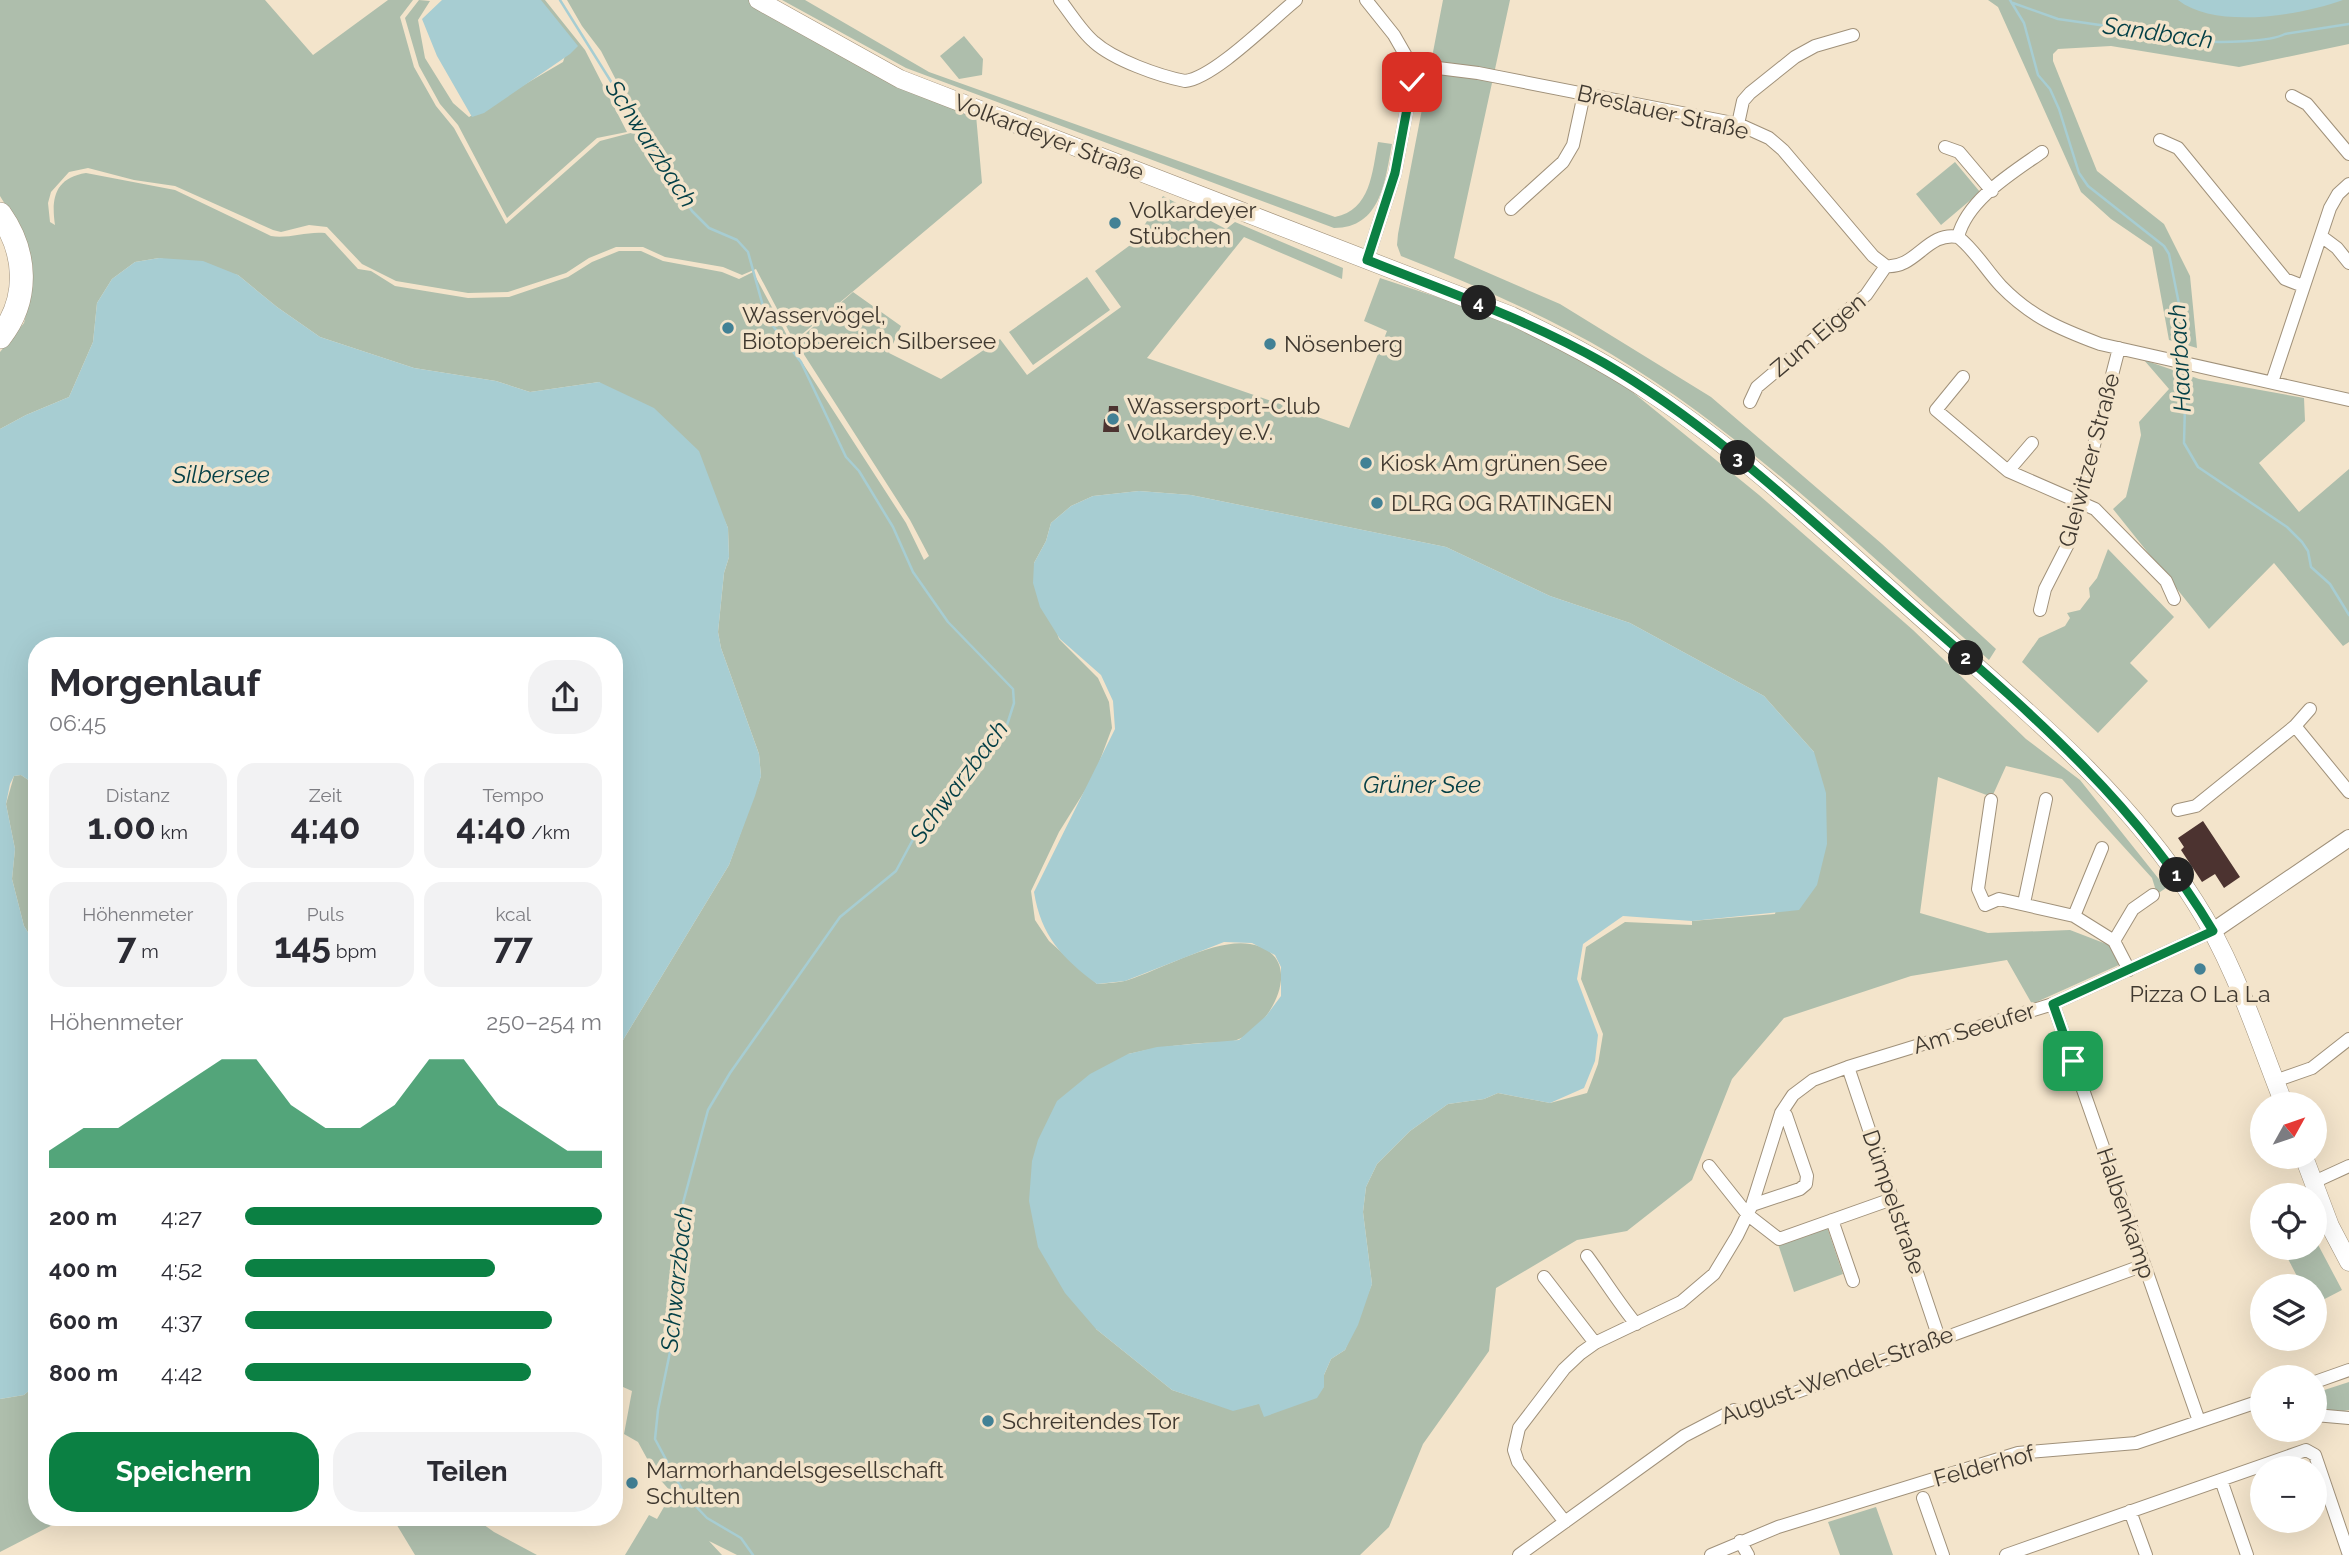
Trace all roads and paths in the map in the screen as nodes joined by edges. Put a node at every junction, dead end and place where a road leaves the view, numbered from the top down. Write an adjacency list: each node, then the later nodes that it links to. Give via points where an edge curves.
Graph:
1 (758, 0): 21 (main road, Volkardeyer Straße, via 900,79)
2 (1059, 0): 3 (street, via 1105,50 1185,81 1214,67)
3 (1296, 0)
4 (1366, 0): 6 (street, via 1394,35)
5 (1853, 34): 9 (street, via 1795,57 1743,101)
6 (1411, 71): 7 (street, Breslauer Straße, via 1438,68 1478,73); 21 (street, via 1395,173)
7 (1584, 94): 9 (street, Breslauer Straße); 16 (street, via 1573,145 1563,162)
8 (2292, 96): 13 (street, via 2307,104)
9 (1738, 124): 23 (street, Breslauer Straße, via 1783,150)
10 (2160, 140): 24 (street, via 2178,148 2285,279)
11 (1945, 147): 15 (street, via 1959,152)
12 (2042, 152): 15 (street)
13 (2349, 154)
14 (2349, 184): 18 (street, via 2330,208)
15 (1992, 191): 19 (street, via 1964,220)
16 (1511, 209)
17 (0, 214): 26 (highway, via 14,239 22,274 18,306)
18 (2320, 236): 22 (street); 24 (street)
19 (1958, 237): 23 (street, via 1942,236 1905,265); 27 (street, via 2001,286 2040,320)
20 (0, 239): 25 (highway, via 9,278)
21 (1367, 260): 48 (main road, Volkardeyer Straße, via 1559,339 1652,393 1723,445 2080,761 2146,833)
22 (2349, 263)
23 (1886, 266): 31 (street, Zum Eigen, via 1866,295 1757,387)
24 (2303, 286): 29 (street)
25 (0, 314)
26 (0, 337)
27 (2119, 348): 29 (street); 34 (street, Gleiwitzer Straße)
28 (1963, 377): 33 (street, via 1936,410)
29 (2272, 382): 30 (street)
30 (2349, 400)
31 (1750, 402)
32 (2032, 443): 33 (street)
33 (2008, 471): 34 (street)
34 (2080, 500): 35 (street, via 2095,509 2166,580); 36 (street, Gleiwitzer Straße, via 2069,542 2045,589)
35 (2174, 599)
36 (2040, 610)
37 (2310, 709): 38 (street)
38 (2295, 726): 39 (street); 42 (street, via 2196,806)
39 (2349, 792)
40 (2046, 799): 46 (street)
41 (1991, 800): 46 (street, via 1978,889 1986,905 1999,899)
42 (2178, 810)
43 (2349, 838): 48 (street)
44 (2102, 848): 47 (street)
45 (2153, 895): 49 (street, via 2133,909)
46 (2024, 903): 47 (street)
47 (2074, 916): 49 (street)
48 (2213, 931): 50 (street, Am Seeufer); 54 (main road, Volkardeyer Straße)
49 (2114, 941): 50 (street)
50 (2129, 970): 51 (street, Am Seeufer)
51 (2053, 1004): 53 (street, Am Seeufer); 66 (street, Halbenkamp)
52 (2349, 1039): 54 (street, via 2312,1068)
53 (1848, 1067): 56 (street, Am Seeufer, via 1802,1087); 61 (street, Dümpelstraße)
54 (2275, 1081): 55 (main road, Volkardeyer Straße)
55 (2279, 1092)
56 (1782, 1113): 62 (street, Am Seeufer); 62 (street, via 1807,1176 1806,1184)
57 (1709, 1166): 62 (street)
58 (2349, 1166): 60 (street)
59 (2309, 1169): 60 (main road)
60 (2314, 1182): 65 (main road)
61 (1892, 1199): 63 (street); 70 (street, Dümpelstraße)
62 (1750, 1210): 63 (street, via 1779,1238); 69 (street, Am Seeufer, via 1704,1284 1681,1302)
63 (1832, 1220): 68 (street)
64 (1587, 1256): 69 (street)
65 (2349, 1262)
66 (2144, 1265): 70 (street, August-Wendel-Straße); 77 (street, Halbenkamp)
67 (1544, 1277): 71 (street)
68 (1853, 1281)
69 (1636, 1324): 71 (street, Am Seeufer)
70 (1939, 1338): 81 (street, August-Wendel-Straße, via 1742,1412 1734,1409 1684,1436)
71 (1595, 1343): 81 (street, Am Seeufer, via 1564,1369 1515,1438 1518,1462)
72 (2349, 1370): 73 (street)
73 (2327, 1378)
74 (2250, 1404): 77 (street, Felderhof)
75 (2327, 1417): 76 (street)
76 (2349, 1418)
77 (2199, 1422): 82 (street, Felderhof, via 2136,1443 2018,1453)
78 (2221, 1480): 80 (street); 90 (street); 91 (street, via 2311,1451)
79 (1923, 1498): 87 (street)
80 (2130, 1511): 83 (street); 89 (street)
81 (1565, 1522): 84 (street, August-Wendel-Straße)
82 (1740, 1541): 85 (street, Felderhof); 86 (street)
83 (2043, 1549): 88 (street)
84 (1519, 1555)
85 (1711, 1555)
86 (1748, 1555)
87 (1943, 1555)
88 (2006, 1555)
89 (2146, 1555)
90 (2247, 1555)
91 (2349, 1555)

